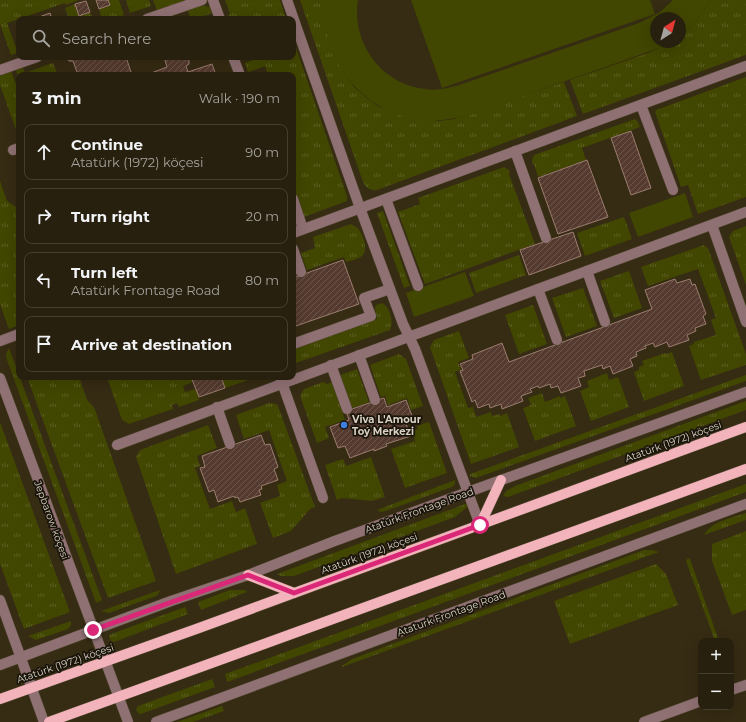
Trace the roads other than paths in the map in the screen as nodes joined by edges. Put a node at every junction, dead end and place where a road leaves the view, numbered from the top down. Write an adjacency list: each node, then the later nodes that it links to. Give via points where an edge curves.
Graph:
1 (202, 0): 4 (street)
2 (213, 0): 5 (street)
3 (288, 0): 6 (street)
4 (156, 16)
5 (219, 16)
6 (294, 16)
7 (296, 23): 17 (street)
8 (28, 60): 11 (street)
9 (234, 60): 12 (street)
10 (746, 66): 13 (street)
11 (0, 70)
12 (239, 72)
13 (641, 105): 14 (street); 15 (street)
14 (515, 151): 16 (street); 23 (street)
15 (673, 190)
16 (386, 199): 17 (street); 27 (street)
17 (360, 208): 21 (street); 28 (street)
18 (296, 209): 21 (street)
19 (746, 212): 20 (street)
20 (712, 225): 25 (street); 31 (street)
21 (303, 229): 22 (street)
22 (296, 232)
23 (546, 238)
24 (296, 258): 26 (street)
25 (587, 271): 29 (street); 30 (street)
26 (301, 272)
27 (418, 286)
28 (390, 289): 33 (street); 36 (street, via 364,298 371,316)
29 (538, 289): 33 (street); 34 (street)
30 (605, 322)
31 (746, 322)
32 (16, 335): 35 (street)
33 (409, 336): 37 (street); 51 (street)
34 (556, 340)
35 (0, 341)
36 (296, 343)
37 (359, 355): 38 (street); 43 (street)
38 (331, 365): 39 (street); 45 (street)
39 (296, 376)
40 (0, 378): 58 (street, Jepbarow köçesi)
41 (281, 380): 44 (street); 52 (street)
42 (746, 392): 50 (street, Atatürk Frontage Road)
43 (375, 400)
44 (218, 407): 47 (street); 48 (street)
45 (347, 409)
46 (746, 427): 54 (main road, Atatürk (1972) köçesi)
47 (230, 444)
48 (117, 445)
49 (746, 470): 65 (main road)
50 (501, 480): 51 (street, Atatürk Frontage Road); 54 (main road)
51 (468, 492): 54 (street); 55 (street, Atatürk Frontage Road)
52 (323, 498)
53 (746, 504): 71 (street, Ataturk Frontage Road)
54 (480, 525): 56 (main road, Atatürk (1972) köçesi)
55 (248, 575): 56 (main road); 58 (street, Atatürk Frontage Road)
56 (294, 593): 60 (main road, Atatürk (1972) köçesi)
57 (0, 600): 59 (street)
58 (93, 630): 59 (street, Atatürk Frontage Road); 60 (street, Jepbarow köçesi)
59 (21, 657): 61 (street, Atatürk Frontage Road); 63 (street)
60 (105, 661): 63 (main road, Atatürk (1972) köçesi); 65 (street, Jepbarow köçesi)
61 (0, 664)
62 (746, 685): 64 (street)
63 (31, 687): 66 (main road, Atatürk (1972) köçesi); 68 (street)
64 (734, 689)
65 (118, 697): 69 (main road); 70 (street, Jepbarow köçesi)
66 (0, 699)
67 (698, 702): 72 (street)
68 (44, 722)
69 (49, 722)
70 (128, 722)
71 (156, 722)
72 (644, 722)

